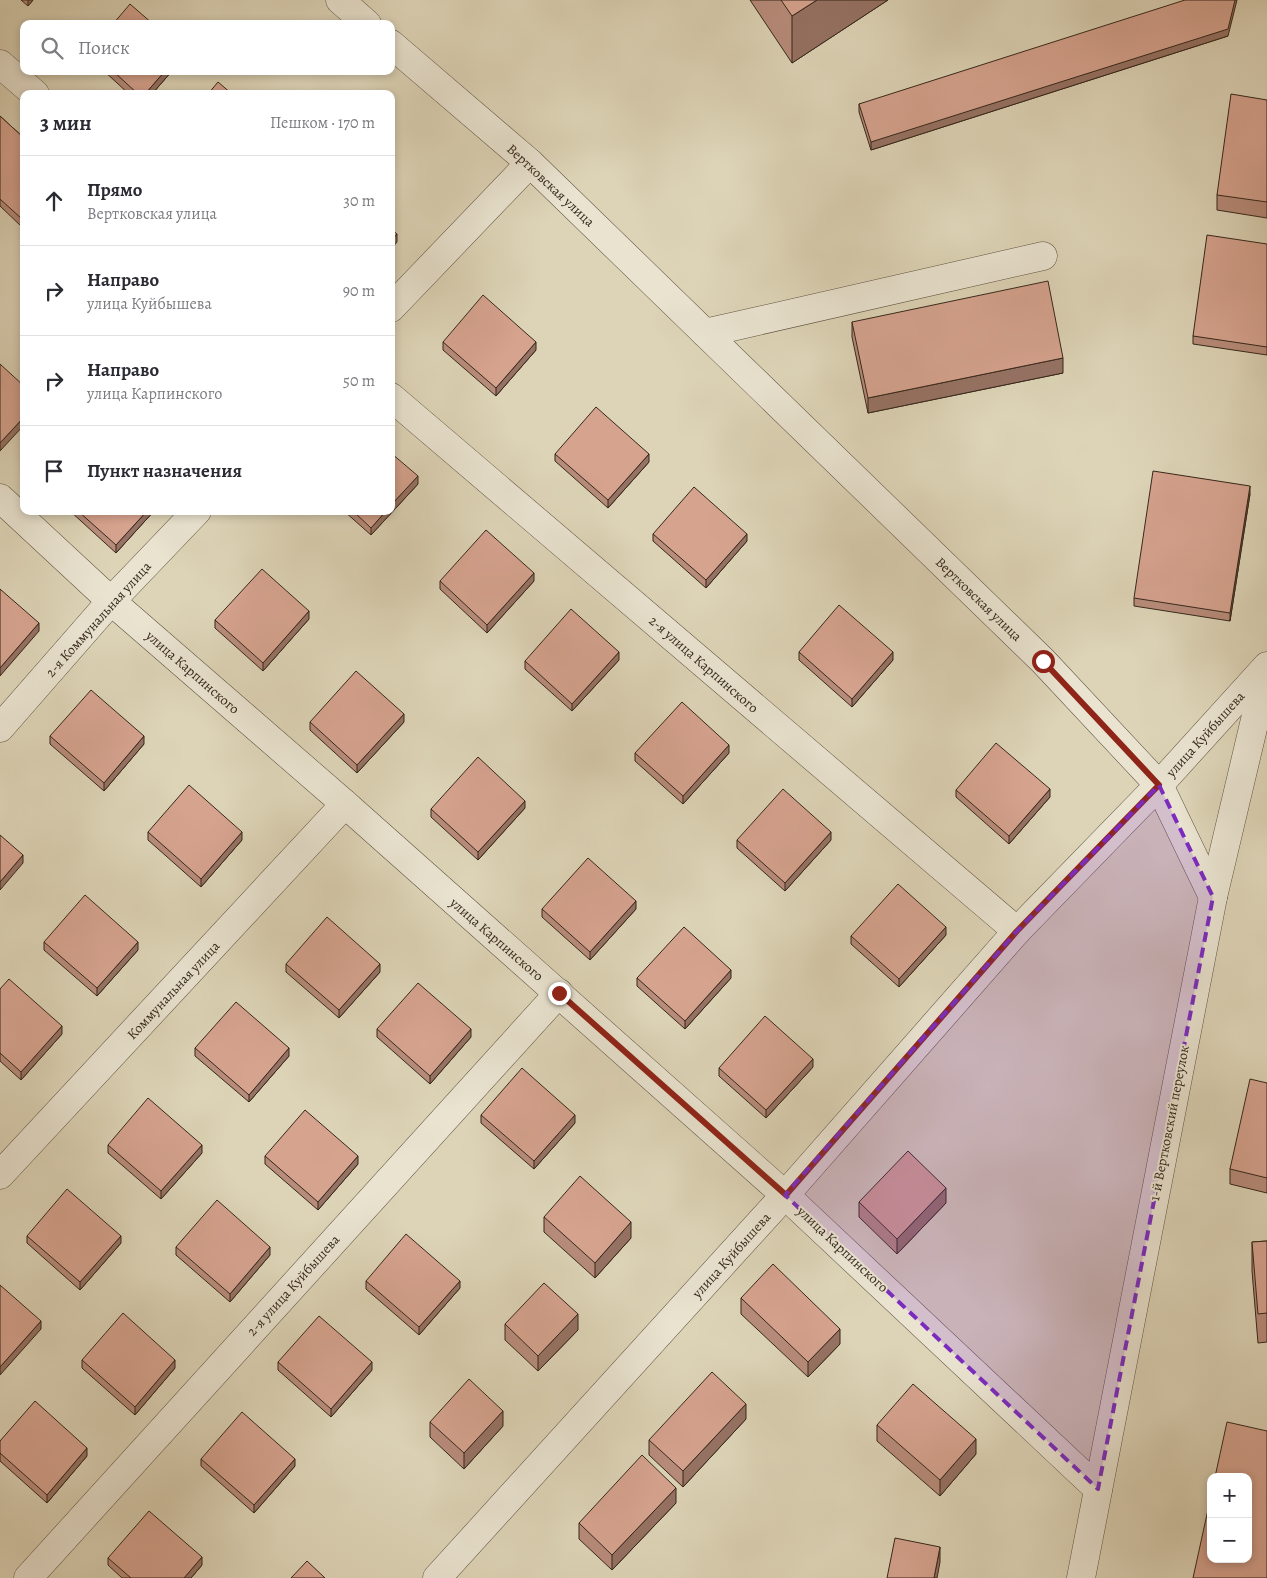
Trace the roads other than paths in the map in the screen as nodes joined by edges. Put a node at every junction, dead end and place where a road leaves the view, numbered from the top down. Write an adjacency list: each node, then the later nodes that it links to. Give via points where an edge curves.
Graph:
1 (340, 0): 2 (street)
2 (362, 20)
3 (395, 47): 6 (street, Вертковская улица)
4 (0, 64): 5 (street)
5 (30, 90)
6 (530, 163): 8 (street); 9 (street, Вертковская улица)
7 (1043, 256): 9 (street)
8 (395, 304)
9 (705, 332): 16 (street, Вертковская улица, via 1043,661)
10 (395, 400): 19 (street, 2-я улица Карпинского)
11 (0, 498): 13 (street, улица Карпинского)
12 (193, 515): 13 (street, 2-я Коммунальная улица)
13 (111, 602): 15 (street, 2-я Коммунальная улица); 17 (street, улица Карпинского)
14 (1267, 668): 16 (street, улица Куйбышева); 18 (street, 1-й Вертковский переулок)
15 (0, 728)
16 (1159, 785): 18 (street, Вертковская улица); 19 (street, улица Куйбышева)
17 (345, 804): 20 (street, улица Карпинского); 21 (street, Коммунальная улица)
18 (1213, 897): 23 (street, 1-й Вертковский переулок)
19 (1017, 931): 22 (street, улица Куйбышева)
20 (559, 993): 22 (street, улица Карпинского); 24 (street, 2-я улица Куйбышева)
21 (0, 1175)
22 (786, 1195): 23 (street, улица Карпинского); 25 (street, улица Куйбышева)
23 (1098, 1489): 26 (street, 1-й Вертковский переулок)
24 (28, 1578)
25 (437, 1578)
26 (1081, 1578)

